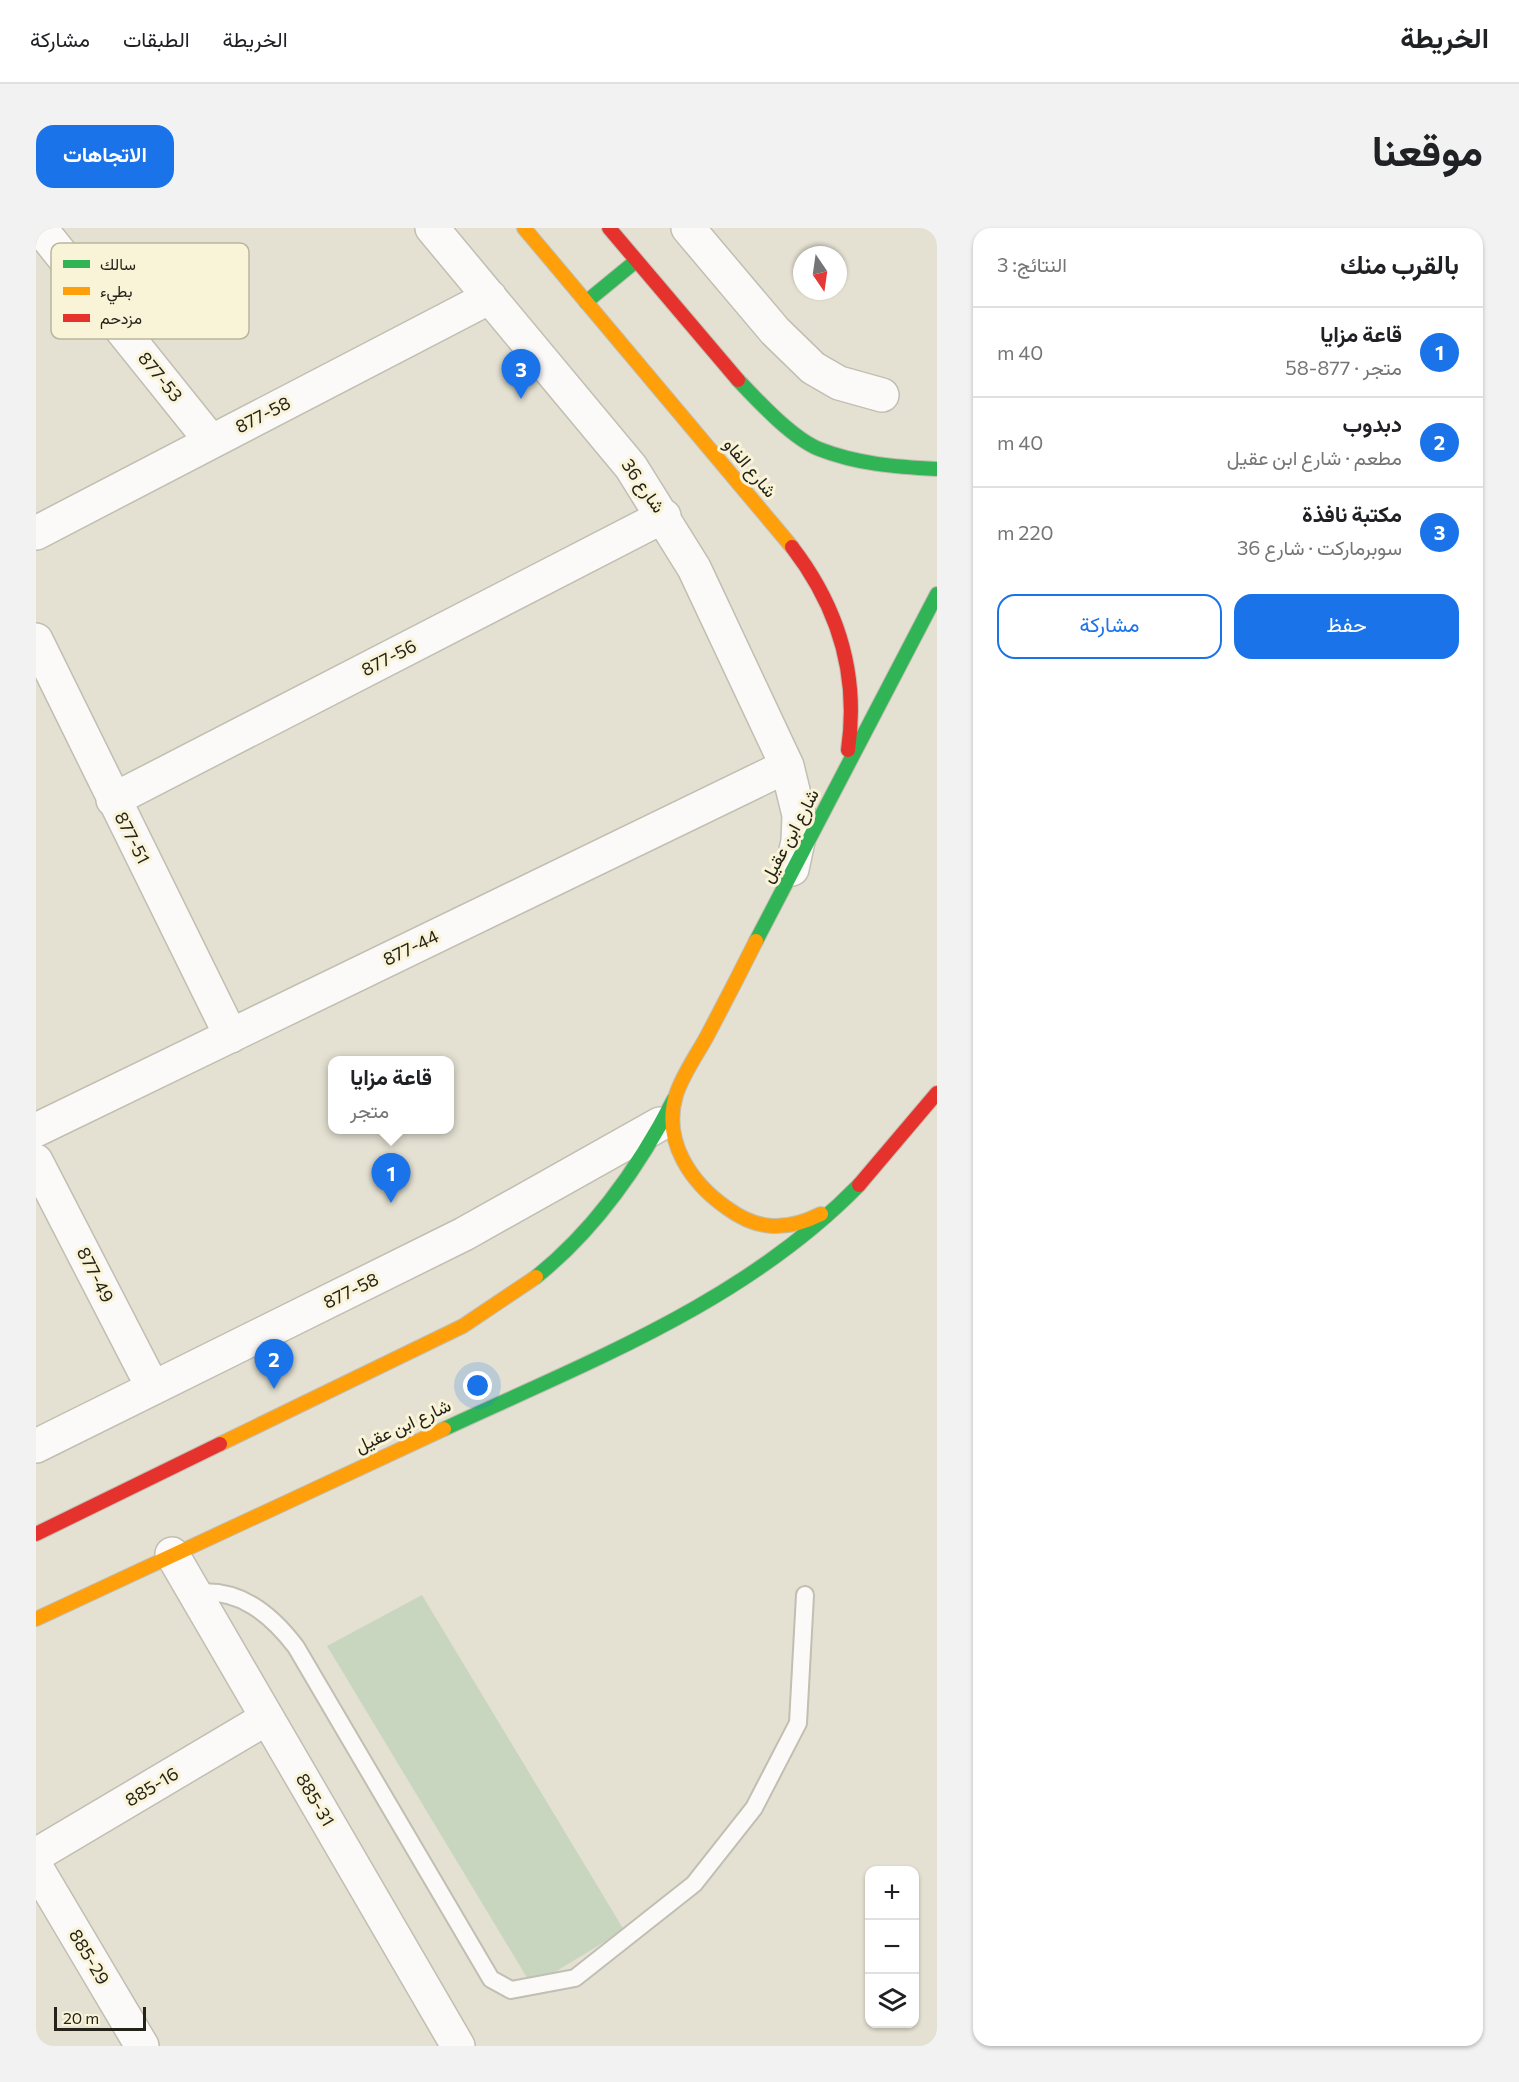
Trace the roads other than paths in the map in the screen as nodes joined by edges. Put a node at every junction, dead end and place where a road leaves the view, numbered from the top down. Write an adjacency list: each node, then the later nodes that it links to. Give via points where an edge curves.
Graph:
1 (40, 228): 6 (street, 877-53)
2 (432, 228): 8 (street, شارع 36)
3 (524, 228): 9 (main road, شارع الفاو)
4 (609, 228): 7 (main road)
5 (688, 228): 11 (street, via 775,331 813,368 839,383)
6 (52, 243)
7 (636, 261): 9 (main road); 13 (main road, via 770,413 817,448 880,466)
8 (490, 297): 12 (street, 877-58); 14 (street, شارع 36, via 631,467)
9 (586, 302): 19 (main road, شارع الفاو, via 794,550 829,607 847,651 852,686 853,726)
10 (129, 339): 12 (street, 877-53)
11 (882, 395)
12 (211, 441): 15 (street, 877-58)
13 (937, 469)
14 (664, 516): 18 (street, شارع 36, via 694,568); 20 (street, 877-56)
15 (36, 533)
16 (937, 594): 19 (main road, شارع ابن عقيل)
17 (36, 640): 20 (street, 877-51)
18 (789, 775): 19 (street, via 803,796 811,797 829,791); 21 (street, شارع 36, via 799,824); 22 (street, 877-44)
19 (842, 776): 21 (main road, شارع ابن عقيل)
20 (113, 800): 22 (street, 877-51)
21 (792, 870): 24 (main road, شارع ابن عقيل)
22 (231, 1036): 28 (street, 877-44)
23 (937, 1093): 26 (main road, شارع ابن عقيل)
24 (676, 1095): 27 (main road, شارع ابن عقيل); 30 (main road, شارع ابن عقيل, via 675,1141 686,1164 718,1203 740,1216 764,1226 789,1228 814,1219)
25 (937, 1100): 26 (main road)
26 (925, 1110): 30 (main road, شارع ابن عقيل)
27 (660, 1124): 31 (street, 877-58, via 464,1234); 33 (main road, شارع ابن عقيل, via 628,1178 581,1236 526,1285 463,1326)
28 (36, 1130)
29 (36, 1161): 31 (street, 877-49)
30 (861, 1185): 34 (main road, شارع ابن عقيل, via 772,1262 675,1321)
31 (153, 1388): 32 (street, 877-58)
32 (36, 1446)
33 (36, 1534)
34 (172, 1554): 35 (street, 885-31); 37 (main road, شارع ابن عقيل)
35 (195, 1593): 36 (lane, via 216,1591 240,1598 284,1631 491,1979 511,1990 575,1978 694,1884 754,1808 798,1723); 38 (street, 885-31)
36 (805, 1595)
37 (36, 1619)
38 (267, 1718): 39 (street, 885-16); 42 (street, 885-31)
39 (36, 1855)
40 (36, 1868): 41 (street, 885-29)
41 (142, 2046)
42 (458, 2046)

